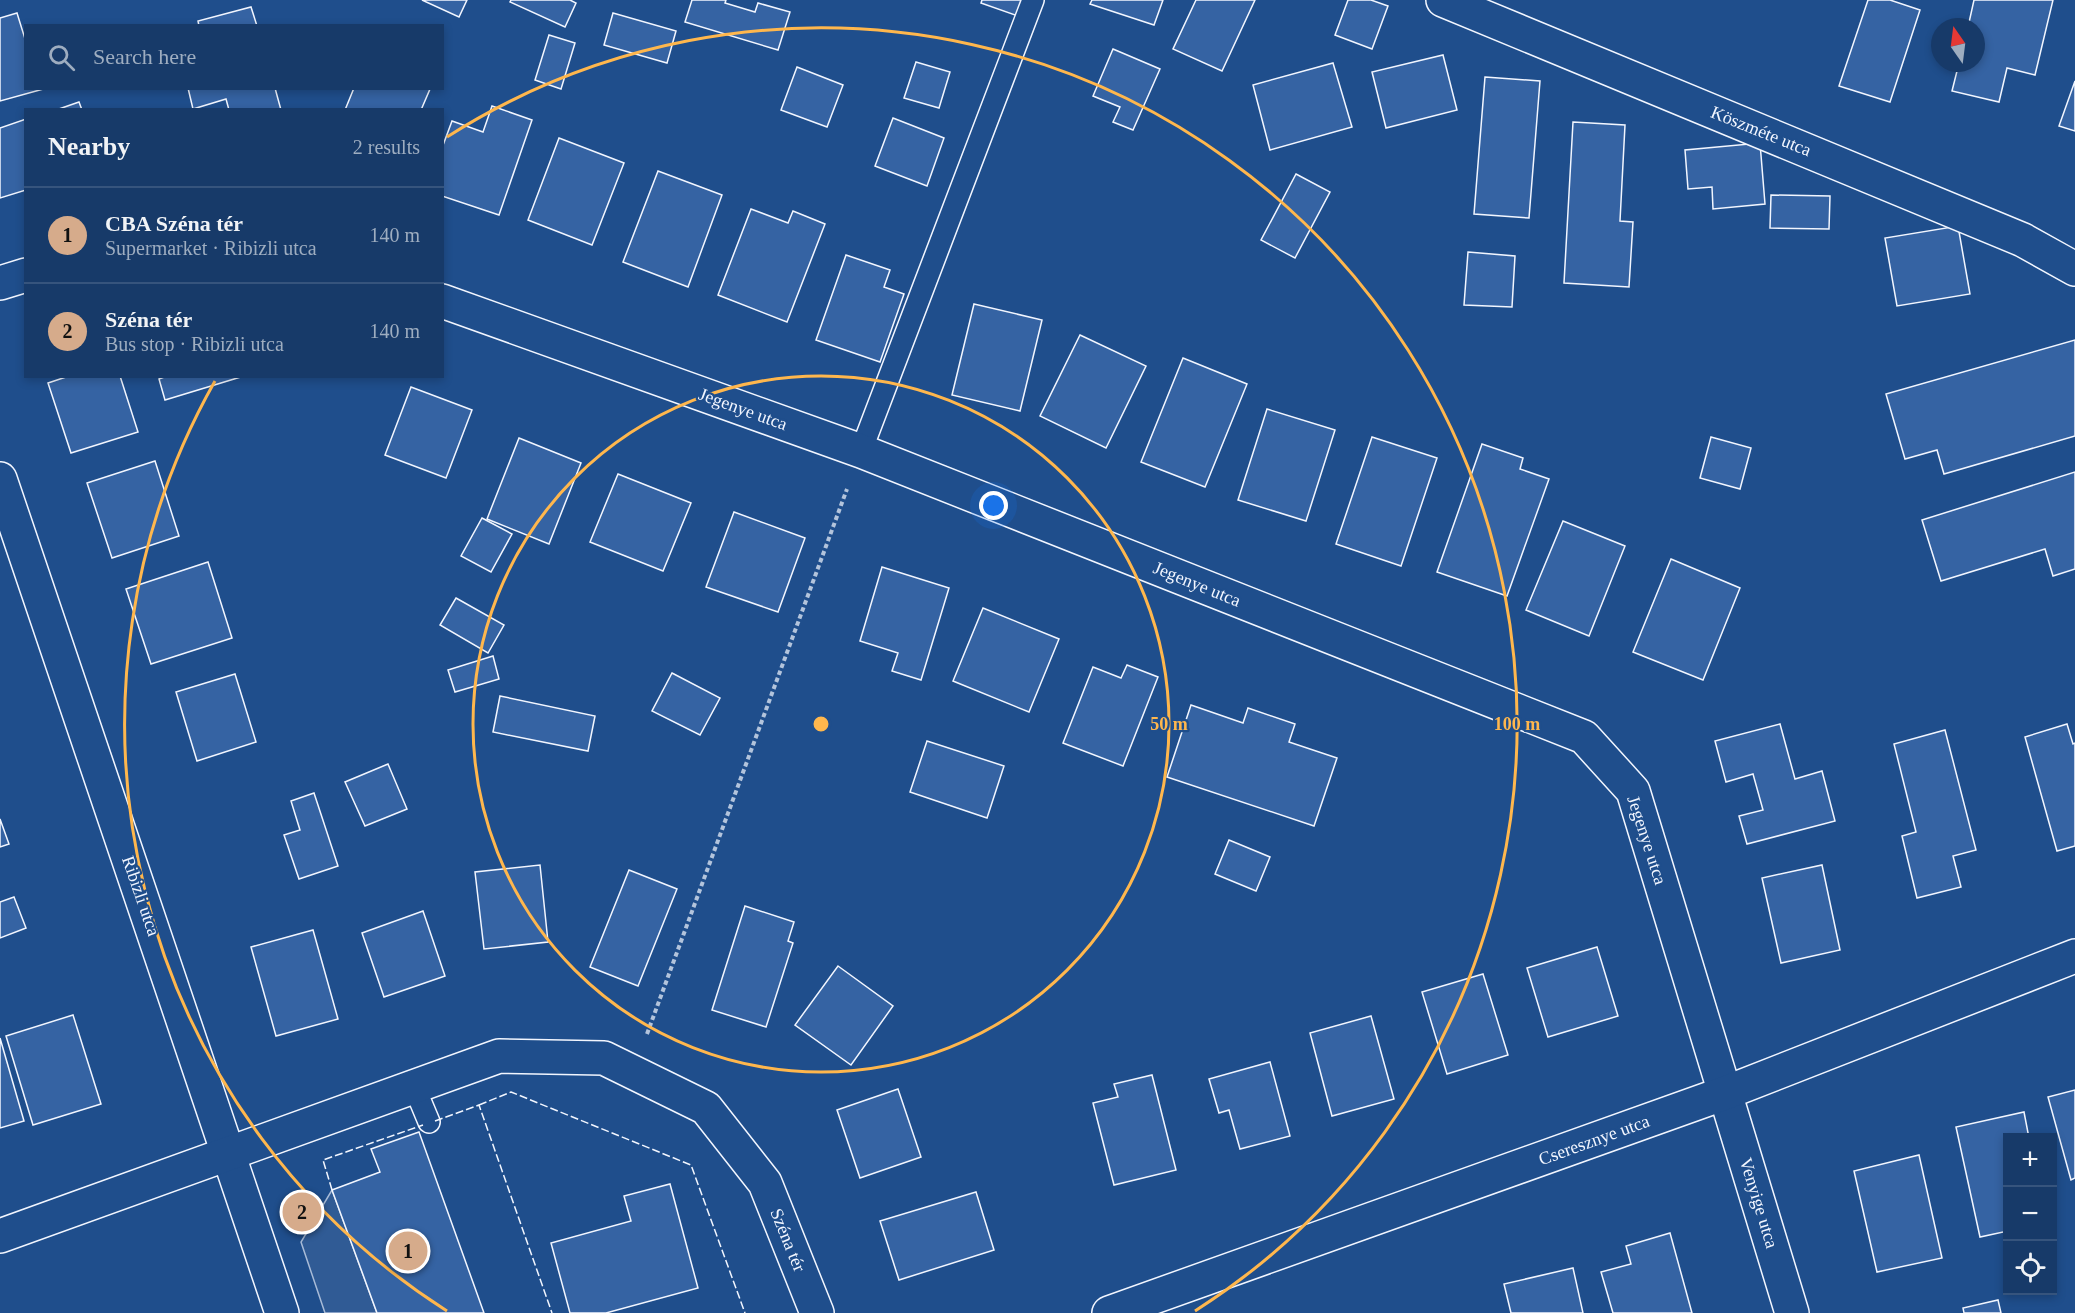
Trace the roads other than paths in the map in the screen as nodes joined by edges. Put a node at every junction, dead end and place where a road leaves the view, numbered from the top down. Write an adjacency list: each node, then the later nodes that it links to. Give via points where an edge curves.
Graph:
1 (1033, 0): 7 (lane)
2 (1443, 0): 3 (street, Köszméte utca, via 2023,240)
3 (2075, 269)
4 (24, 276): 5 (street)
5 (0, 283)
6 (444, 302): 7 (street, Jegenye utca)
7 (861, 451): 11 (street, Jegenye utca, via 1584,736 1633,791)
8 (0, 479): 13 (street, Ribizli utca)
9 (2075, 956): 11 (street, Cseresznye utca)
10 (414, 1086): 12 (lane); 13 (street, Széna tér); 16 (street, Széna tér, via 499,1056 604,1058 706,1108 765,1183)
11 (1725, 1094): 17 (street, Cseresznye utca); 18 (street, Venyige utca)
12 (429, 1122)
13 (228, 1153): 14 (street, Széna tér); 15 (street, Ribizli utca)
14 (0, 1236)
15 (282, 1313)
16 (817, 1313)
17 (1109, 1313)
18 (1792, 1313)

